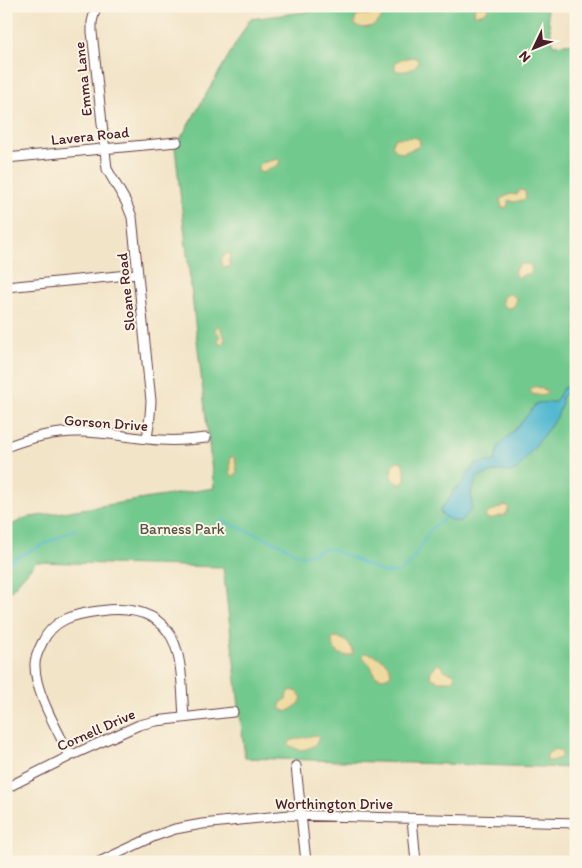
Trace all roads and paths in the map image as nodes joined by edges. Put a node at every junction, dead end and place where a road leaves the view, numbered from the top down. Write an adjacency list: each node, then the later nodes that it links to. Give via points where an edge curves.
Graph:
1 (96, 6): 3 (street, Emma Lane, via 92,32)
2 (177, 142): 3 (street, Lavera Road)
3 (104, 149): 4 (street, Lavera Road); 5 (street, Sloane Road, via 107,169 132,218)
4 (6, 158)
5 (138, 274): 6 (street); 8 (street, Sloane Road, via 151,401)
6 (6, 287)
7 (206, 438): 8 (street, Gorson Drive, via 180,441)
8 (147, 439): 9 (street, Gorson Drive, via 66,432)
9 (6, 447)
10 (233, 712): 11 (street, Cornell Drive)
11 (184, 717): 12 (street, Cornell Drive, via 139,725); 12 (street, via 176,647 157,621 142,612 123,609 71,616 49,631 35,662 39,690)
12 (70, 756): 14 (street, Cornell Drive)
13 (296, 766): 15 (street)
14 (6, 788)
15 (301, 816): 16 (street, Worthington Drive); 18 (street, Worthington Drive, via 180,828 154,836); 19 (street)
16 (412, 819): 17 (street, Worthington Drive); 20 (street)
17 (576, 823)
18 (99, 862)
19 (306, 862)
20 (416, 862)

